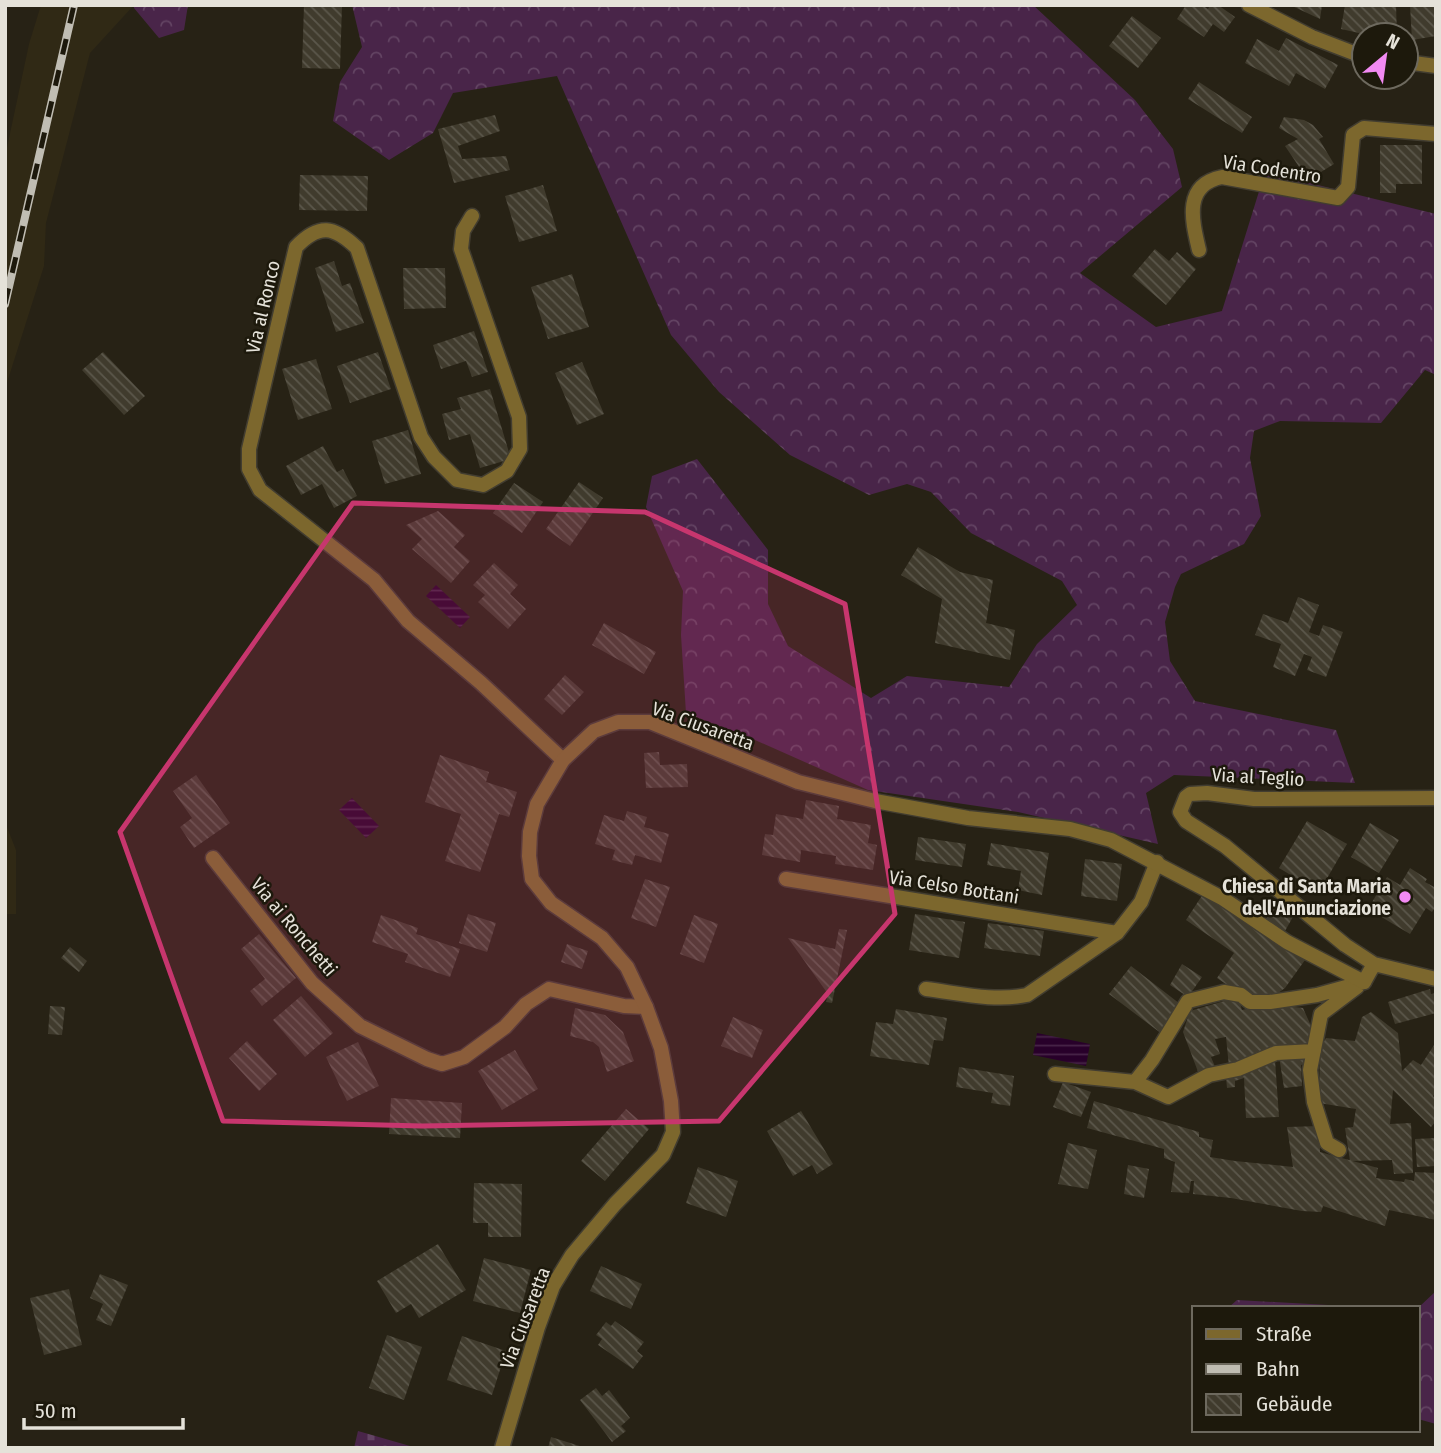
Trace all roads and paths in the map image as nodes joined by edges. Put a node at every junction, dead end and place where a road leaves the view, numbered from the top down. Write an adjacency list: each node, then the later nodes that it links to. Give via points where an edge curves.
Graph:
1 (1249, 5): 2 (street)
2 (1350, 52)
3 (1436, 134): 5 (street, Via Codentro, via 1364,128 1353,135 1348,187 1338,198 1222,177 1209,180 1196,193 1192,219)
4 (472, 216): 6 (street, Via al Ronco, via 463,231 461,249 519,417 520,449 507,471 483,485 457,480 433,457 421,437 357,248 345,236 327,230 310,233 296,247 249,449 249,469 260,490 374,580 408,621)
5 (1199, 250)
6 (563, 761): 9 (street, Via Ciusaretta, via 594,731 618,722 650,722 798,782 968,818 1070,829 1111,840); 16 (street, Via Ciusaretta, via 537,804 530,832 532,879 551,903 602,938 627,967)
7 (1436, 798): 12 (street, Via al Teglio, via 1254,799 1197,793 1186,797 1181,806 1186,821 1225,846)
8 (213, 858): 16 (street, Via ai Ronchetti, via 312,983 360,1026 442,1064 486,1043 526,1004 549,989)
9 (1157, 862): 11 (street, via 1141,902); 14 (street, Via Ciusaretta, via 1287,942)
10 (786, 879): 11 (street, Via Celso Bottani)
11 (1117, 933): 15 (street, via 1027,995 1000,998)
12 (1374, 964): 13 (street, Via al Teglio); 14 (street)
13 (1430, 978)
14 (1364, 982): 17 (street, via 1321,1014); 19 (street, via 1270,1002 1250,1002 1224,992 1188,1001)
15 (926, 989)
16 (646, 1007): 21 (street, Via Ciusaretta, via 661,1048 673,1132 663,1155 615,1204 553,1286)
17 (1314, 1051): 19 (street, via 1276,1054 1209,1075 1168,1097); 20 (street, via 1310,1070 1314,1102 1327,1143)
18 (1055, 1074): 19 (street)
19 (1135, 1082)
20 (1339, 1150)
21 (502, 1448)

